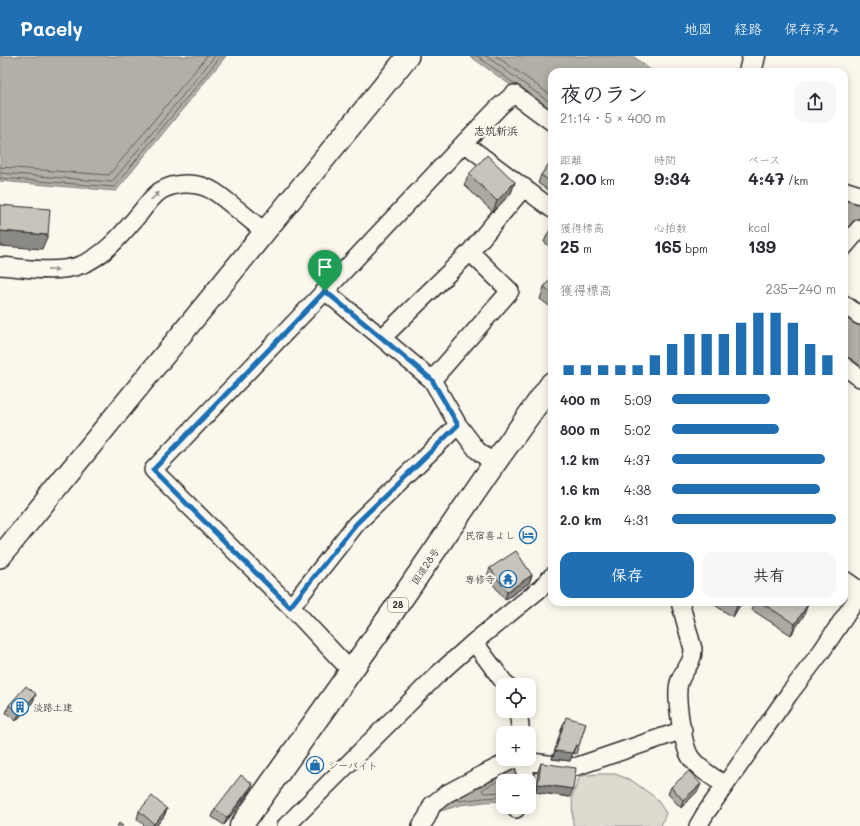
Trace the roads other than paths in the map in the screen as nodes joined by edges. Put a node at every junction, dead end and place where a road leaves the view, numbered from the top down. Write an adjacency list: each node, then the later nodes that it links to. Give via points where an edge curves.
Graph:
1 (408, 56): 10 (street)
2 (754, 56): 3 (highway)
3 (751, 68)
4 (548, 119): 5 (street, via 514,94)
5 (464, 143): 6 (street); 13 (street)
6 (524, 187): 9 (street); 11 (street)
7 (848, 191): 8 (street)
8 (860, 195)
9 (548, 206)
10 (265, 232): 12 (street, one-way to 10, via 61,270 82,264 113,243 156,194 179,184 192,184 215,192); 23 (street)
11 (470, 252): 16 (street); 19 (street, via 510,291)
12 (5, 270)
13 (325, 291): 16 (street); 28 (street, via 153,470)
14 (848, 307): 15 (street)
15 (860, 316)
16 (382, 338): 19 (street)
17 (848, 369): 18 (street)
18 (860, 378)
19 (432, 380): 21 (street)
20 (548, 392): 22 (highway, 国道28号 / 28)
21 (458, 425): 22 (street, via 477,450); 28 (street, via 356,524)
22 (494, 464): 30 (highway, 国道28号 / 28)
23 (0, 557)
24 (548, 580): 29 (street)
25 (848, 585): 26 (street)
26 (860, 593): 35 (street, via 821,652)
27 (681, 606): 32 (street, via 693,649 692,661 682,675 678,690)
28 (290, 607): 30 (street)
29 (474, 642): 31 (street); 39 (street, via 431,681)
30 (351, 671): 36 (highway, 国道28号 / 28)
31 (501, 678)
32 (683, 730): 33 (street, via 578,766); 35 (street, via 690,757)
33 (536, 762)
34 (505, 766): 40 (street, via 446,794 432,805)
35 (725, 785): 41 (street)
36 (257, 805): 37 (highway, 国道28号 / 28); 38 (street)
37 (241, 826)
38 (251, 826)
39 (286, 826)
40 (421, 826)
41 (698, 826)

